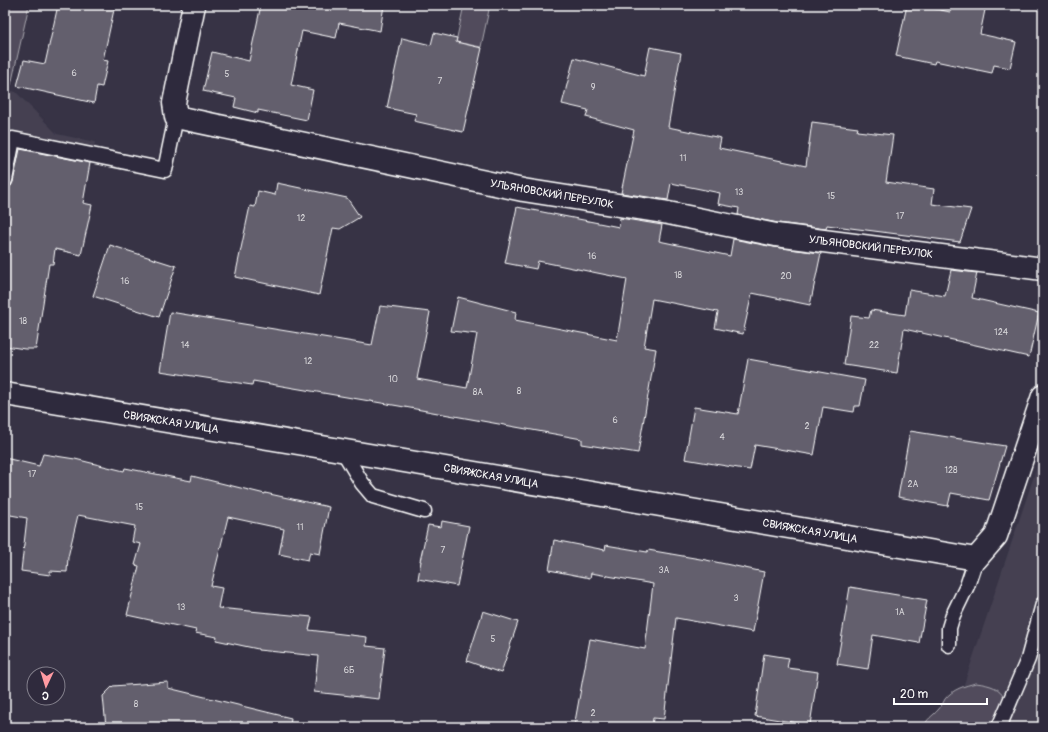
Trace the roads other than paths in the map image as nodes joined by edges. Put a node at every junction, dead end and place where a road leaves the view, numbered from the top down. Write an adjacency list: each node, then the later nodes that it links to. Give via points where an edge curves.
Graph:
1 (194, 5): 2 (street, via 174,103)
2 (176, 117): 3 (lane, via 165,170 13,138); 4 (street, УЛЬЯНОВСКИЙ ПЕРЕУЛОК, via 523,190 663,212 776,235)
3 (5, 180)
4 (1043, 270)
5 (5, 394): 7 (street, СВИЯЖСКАЯ УЛИЦА)
6 (1043, 396): 9 (street, via 996,536)
7 (343, 451): 8 (lane, via 373,496); 9 (street, СВИЯЖСКАЯ УЛИЦА)
8 (424, 511)
9 (976, 559): 11 (lane, via 953,615 949,628)
10 (1043, 604): 12 (lane, via 1028,659)
11 (949, 645)
12 (999, 727)

